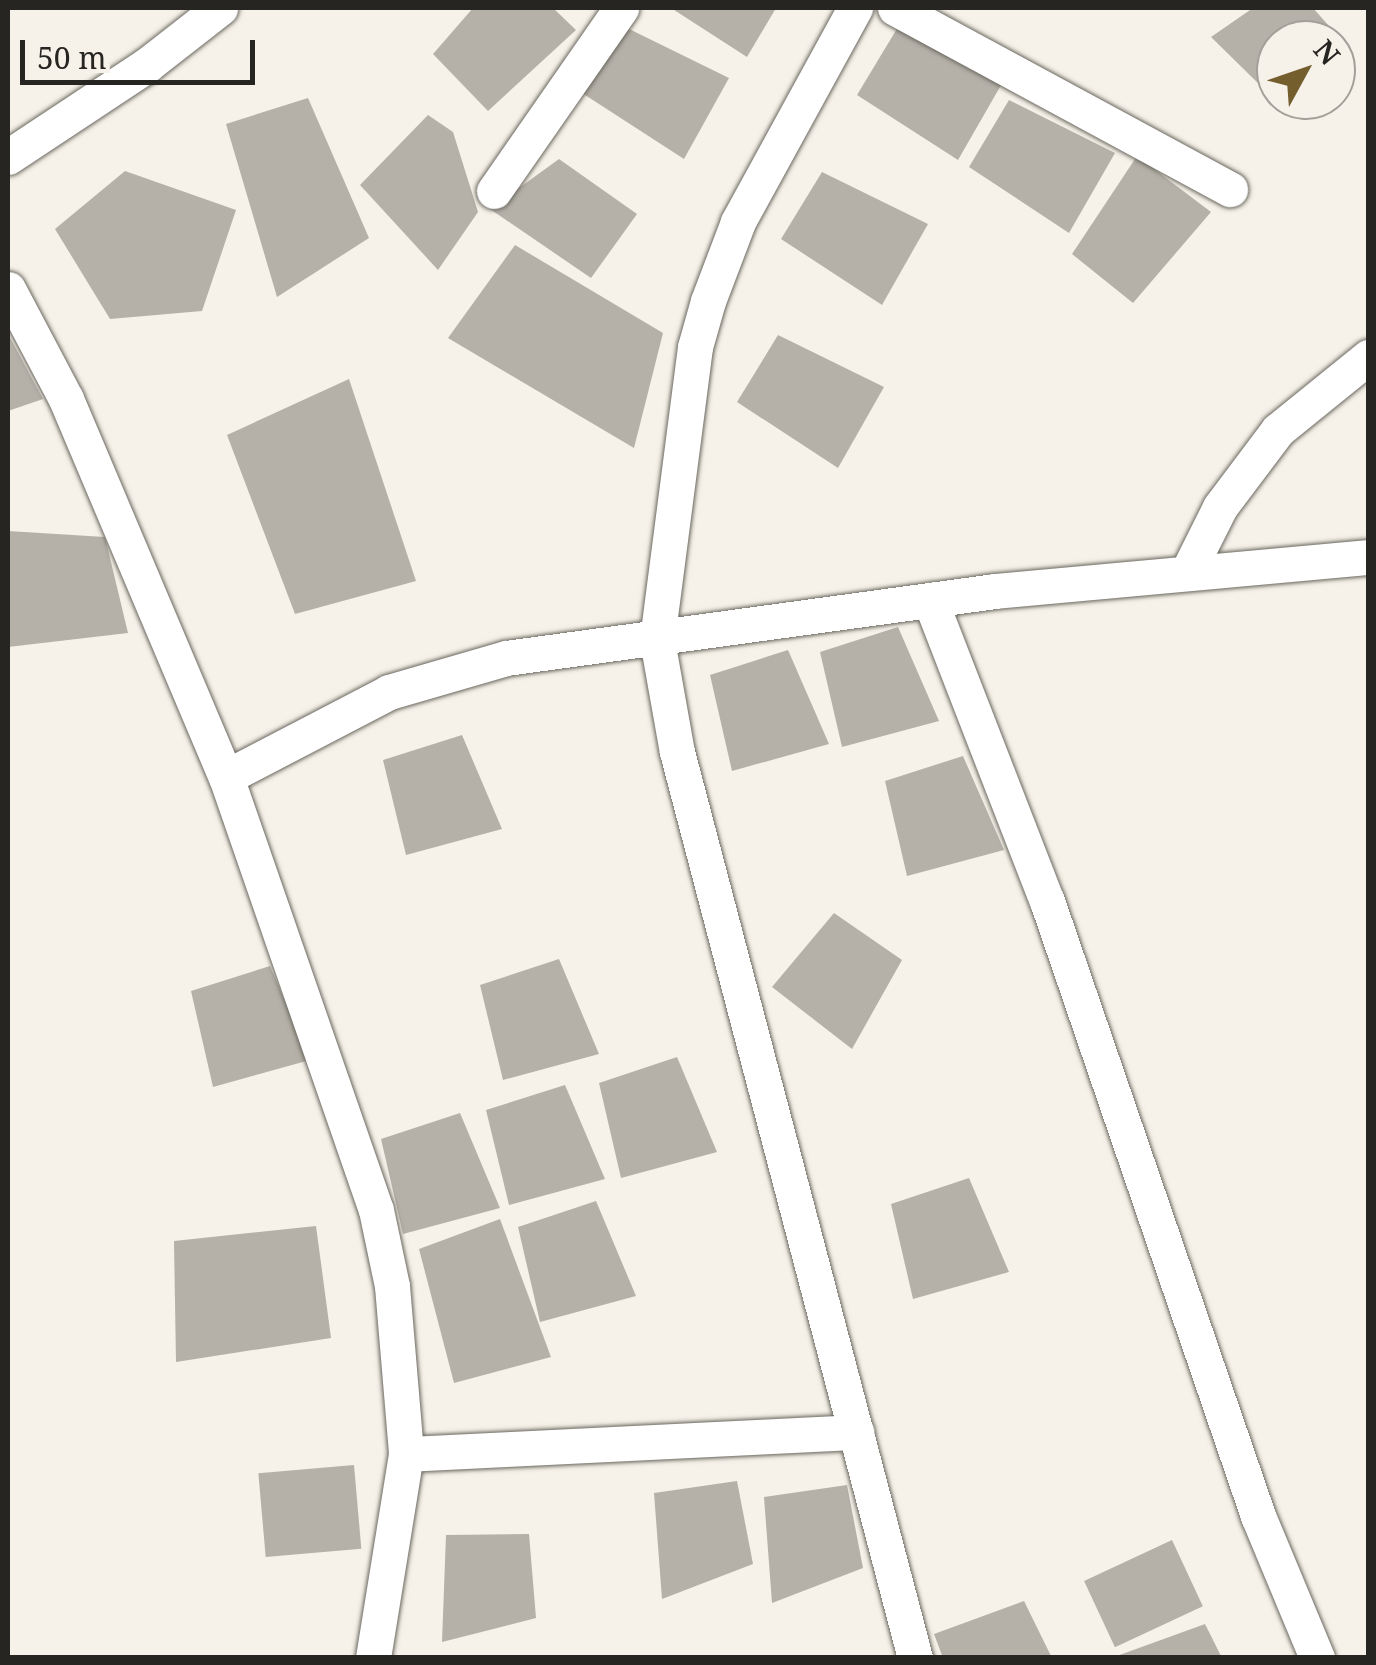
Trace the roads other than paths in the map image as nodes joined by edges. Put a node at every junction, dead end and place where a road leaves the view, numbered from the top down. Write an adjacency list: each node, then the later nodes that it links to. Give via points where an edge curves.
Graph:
1 (220, 8): 5 (street, via 147,66)
2 (621, 8): 7 (street)
3 (855, 8): 13 (street, via 738,222 708,300 695,347)
4 (896, 8): 6 (street)
5 (8, 157)
6 (1230, 190)
7 (494, 191)
8 (8, 289): 14 (street, via 66,398)
9 (1368, 357): 11 (street, via 1278,430 1220,507)
10 (1368, 556): 11 (street)
11 (1188, 571): 12 (street)
12 (930, 600): 13 (street); 19 (street, via 1047,901 1258,1516)
13 (657, 640): 14 (street, via 445,670); 15 (street, via 676,752)
14 (226, 776): 16 (street, via 376,1210 392,1286)
15 (856, 1432): 16 (street); 18 (street)
16 (406, 1454): 17 (street)
17 (374, 1658)
18 (915, 1658)
19 (1317, 1658)

